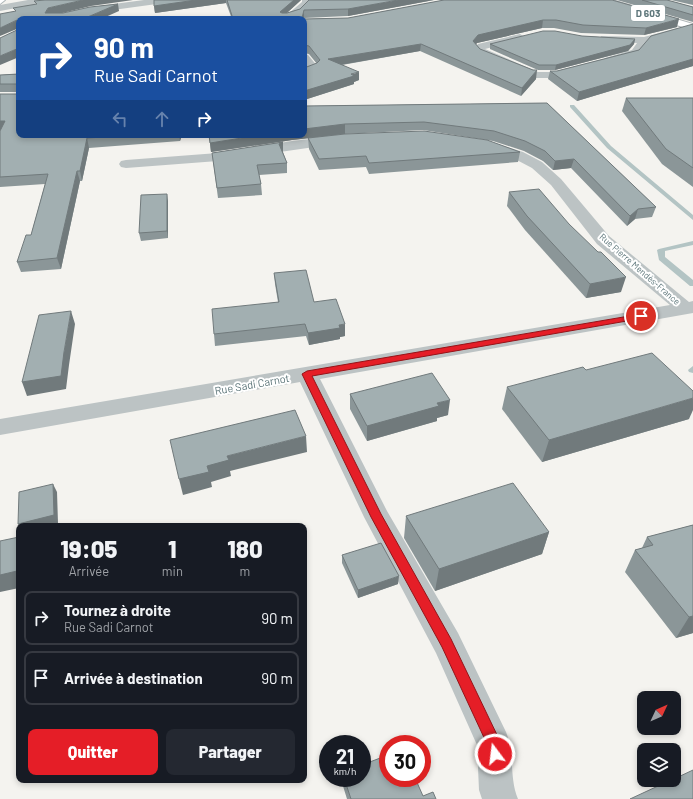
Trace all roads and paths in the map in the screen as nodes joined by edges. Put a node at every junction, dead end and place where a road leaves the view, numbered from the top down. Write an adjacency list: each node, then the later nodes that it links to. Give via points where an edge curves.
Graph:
1 (43, 0): 6 (street)
2 (164, 0): 7 (street)
3 (306, 0): 8 (street, via 300,10)
4 (602, 0): 10 (main road, D 603)
5 (620, 0): 9 (main road, D 603)
6 (0, 8)
7 (66, 16)
8 (291, 16)
9 (693, 22)
10 (693, 27): 13 (street)
11 (527, 36): 13 (street, via 482,46 480,49 484,53 536,74 555,75 633,54)
12 (596, 38): 13 (street)
13 (644, 40)
14 (307, 61): 15 (street, via 313,68)
15 (307, 71)
16 (353, 139): 18 (street, via 292,145 218,157)
17 (480, 144): 19 (street, Rue Pierre Mendès-France, via 518,155 537,165 556,182 604,240)
18 (126, 164)
19 (689, 307): 20 (street, Rue Sadi Carnot)
20 (307, 374): 21 (street, Rue Sadi Carnot); 22 (street, via 376,517 447,643 494,744 496,790)
21 (0, 427)
22 (500, 799)

